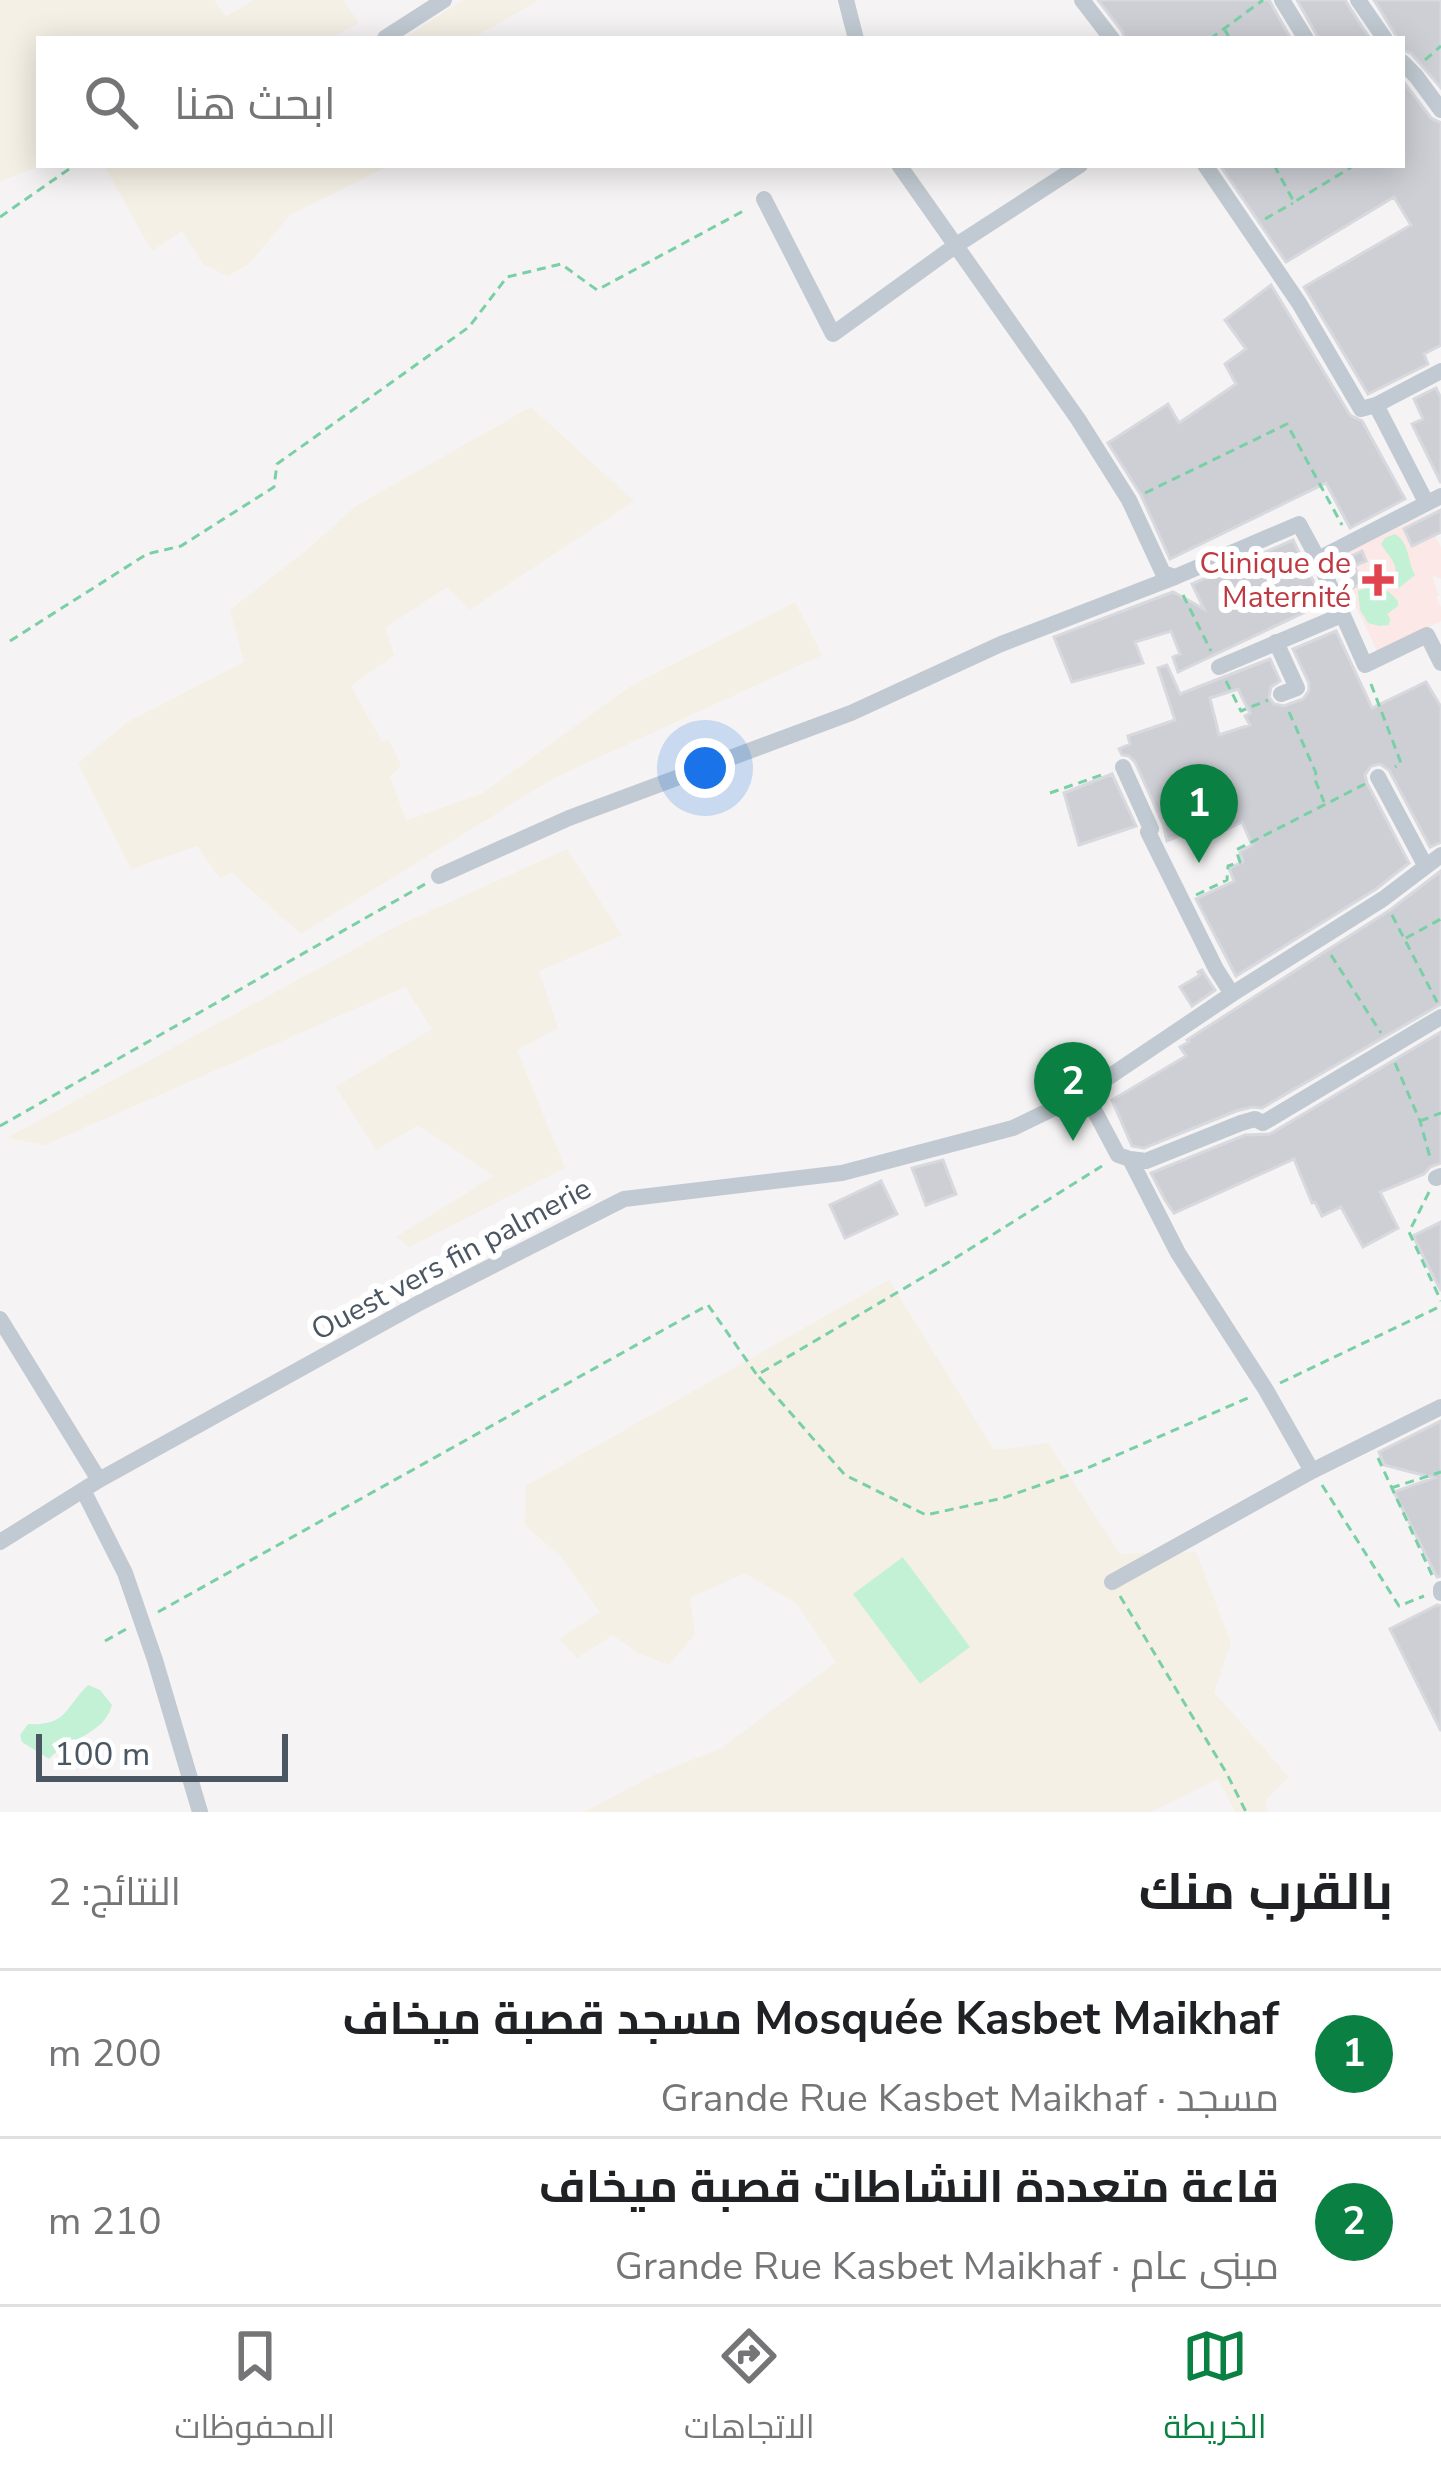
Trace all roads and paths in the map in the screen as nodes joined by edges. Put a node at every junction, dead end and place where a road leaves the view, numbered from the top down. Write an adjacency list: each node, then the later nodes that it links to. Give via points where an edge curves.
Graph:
1 (444, 0): 8 (street)
2 (846, 0): 9 (street)
3 (1082, 0): 10 (street)
4 (1263, 0): 7 (path)
5 (1282, 0): 13 (street)
6 (1358, 0): 14 (street)
7 (1224, 28): 11 (path); 12 (path)
8 (388, 36)
9 (855, 36)
10 (1110, 36)
11 (1214, 36)
12 (1228, 36)
13 (1304, 36)
14 (1383, 36)
15 (1405, 66): 16 (street)
16 (1441, 110)
17 (71, 168): 25 (path)
18 (901, 168): 27 (street)
19 (1075, 168): 27 (street)
20 (1206, 168): 26 (street)
21 (1276, 168): 24 (path)
22 (1350, 168): 24 (path)
23 (764, 199): 27 (street, via 833,334); 37 (path, via 597,290 561,264 507,277 470,327 278,464 274,487 181,546 147,554)
24 (1294, 202): 26 (path)
25 (0, 217)
26 (1252, 233): 29 (street, via 1360,410)
27 (955, 246): 31 (street)
28 (1441, 371): 29 (street)
29 (1376, 405): 30 (street)
30 (1434, 499): 32 (street)
31 (1129, 500): 32 (path, via 1287,424); 34 (street, via 1163,573)
32 (1352, 542): 33 (street)
33 (1318, 560): 34 (street, via 1299,524); 35 (street)
34 (1174, 578): 41 (path); 48 (street)
35 (1342, 615): 38 (street); 40 (street)
36 (1434, 632): 39 (street); 40 (street)
37 (10, 641)
38 (1276, 642): 41 (street); 42 (street, via 1297,688)
39 (1441, 663)
40 (1365, 665): 44 (path, via 1401,764)
41 (1220, 668): 42 (path, via 1241,711)
42 (1281, 694): 46 (path)
43 (1123, 767): 45 (path); 50 (street)
44 (1378, 777): 46 (path); 47 (street)
45 (1050, 794)
46 (1325, 804): 50 (path, via 1236,850 1240,862 1228,866 1227,880)
47 (1433, 860): 49 (street, Ouest vers fin palmerie)
48 (439, 876): 58 (path)
49 (1383, 899): 52 (path); 53 (street, Ouest vers fin palmerie)
50 (1183, 902): 53 (street)
51 (1441, 919): 52 (path)
52 (1406, 938): 54 (path)
53 (1232, 994): 55 (street, Ouest vers fin palmerie)
54 (1441, 1013): 59 (street, via 1263,1123 1240,1123 1146,1161)
55 (1085, 1094): 59 (street); 69 (street, Ouest vers fin palmerie, via 1013,1128 842,1173 624,1199)
56 (1441, 1113): 57 (path)
57 (1420, 1121)
58 (0, 1126)
59 (1124, 1157): 63 (path); 67 (street)
60 (1438, 1177): 61 (path, via 1409,1232)
61 (1441, 1301)
62 (0, 1319): 69 (street)
63 (757, 1375): 66 (path, via 845,1475 926,1515); 74 (path, via 707,1305)
64 (1441, 1406): 65 (street)
65 (1371, 1440): 67 (street); 70 (path)
66 (1083, 1470)
67 (1312, 1471): 72 (street); 73 (path, via 1399,1606)
68 (1441, 1472): 70 (path)
69 (91, 1485): 71 (street, Ouest vers fin palmerie); 74 (street)
70 (1391, 1488): 73 (path)
71 (0, 1542)
72 (1112, 1582): 77 (path)
73 (1440, 1590)
74 (142, 1621): 75 (path); 76 (street)
75 (105, 1641)
76 (200, 1812)
77 (1246, 1812)

